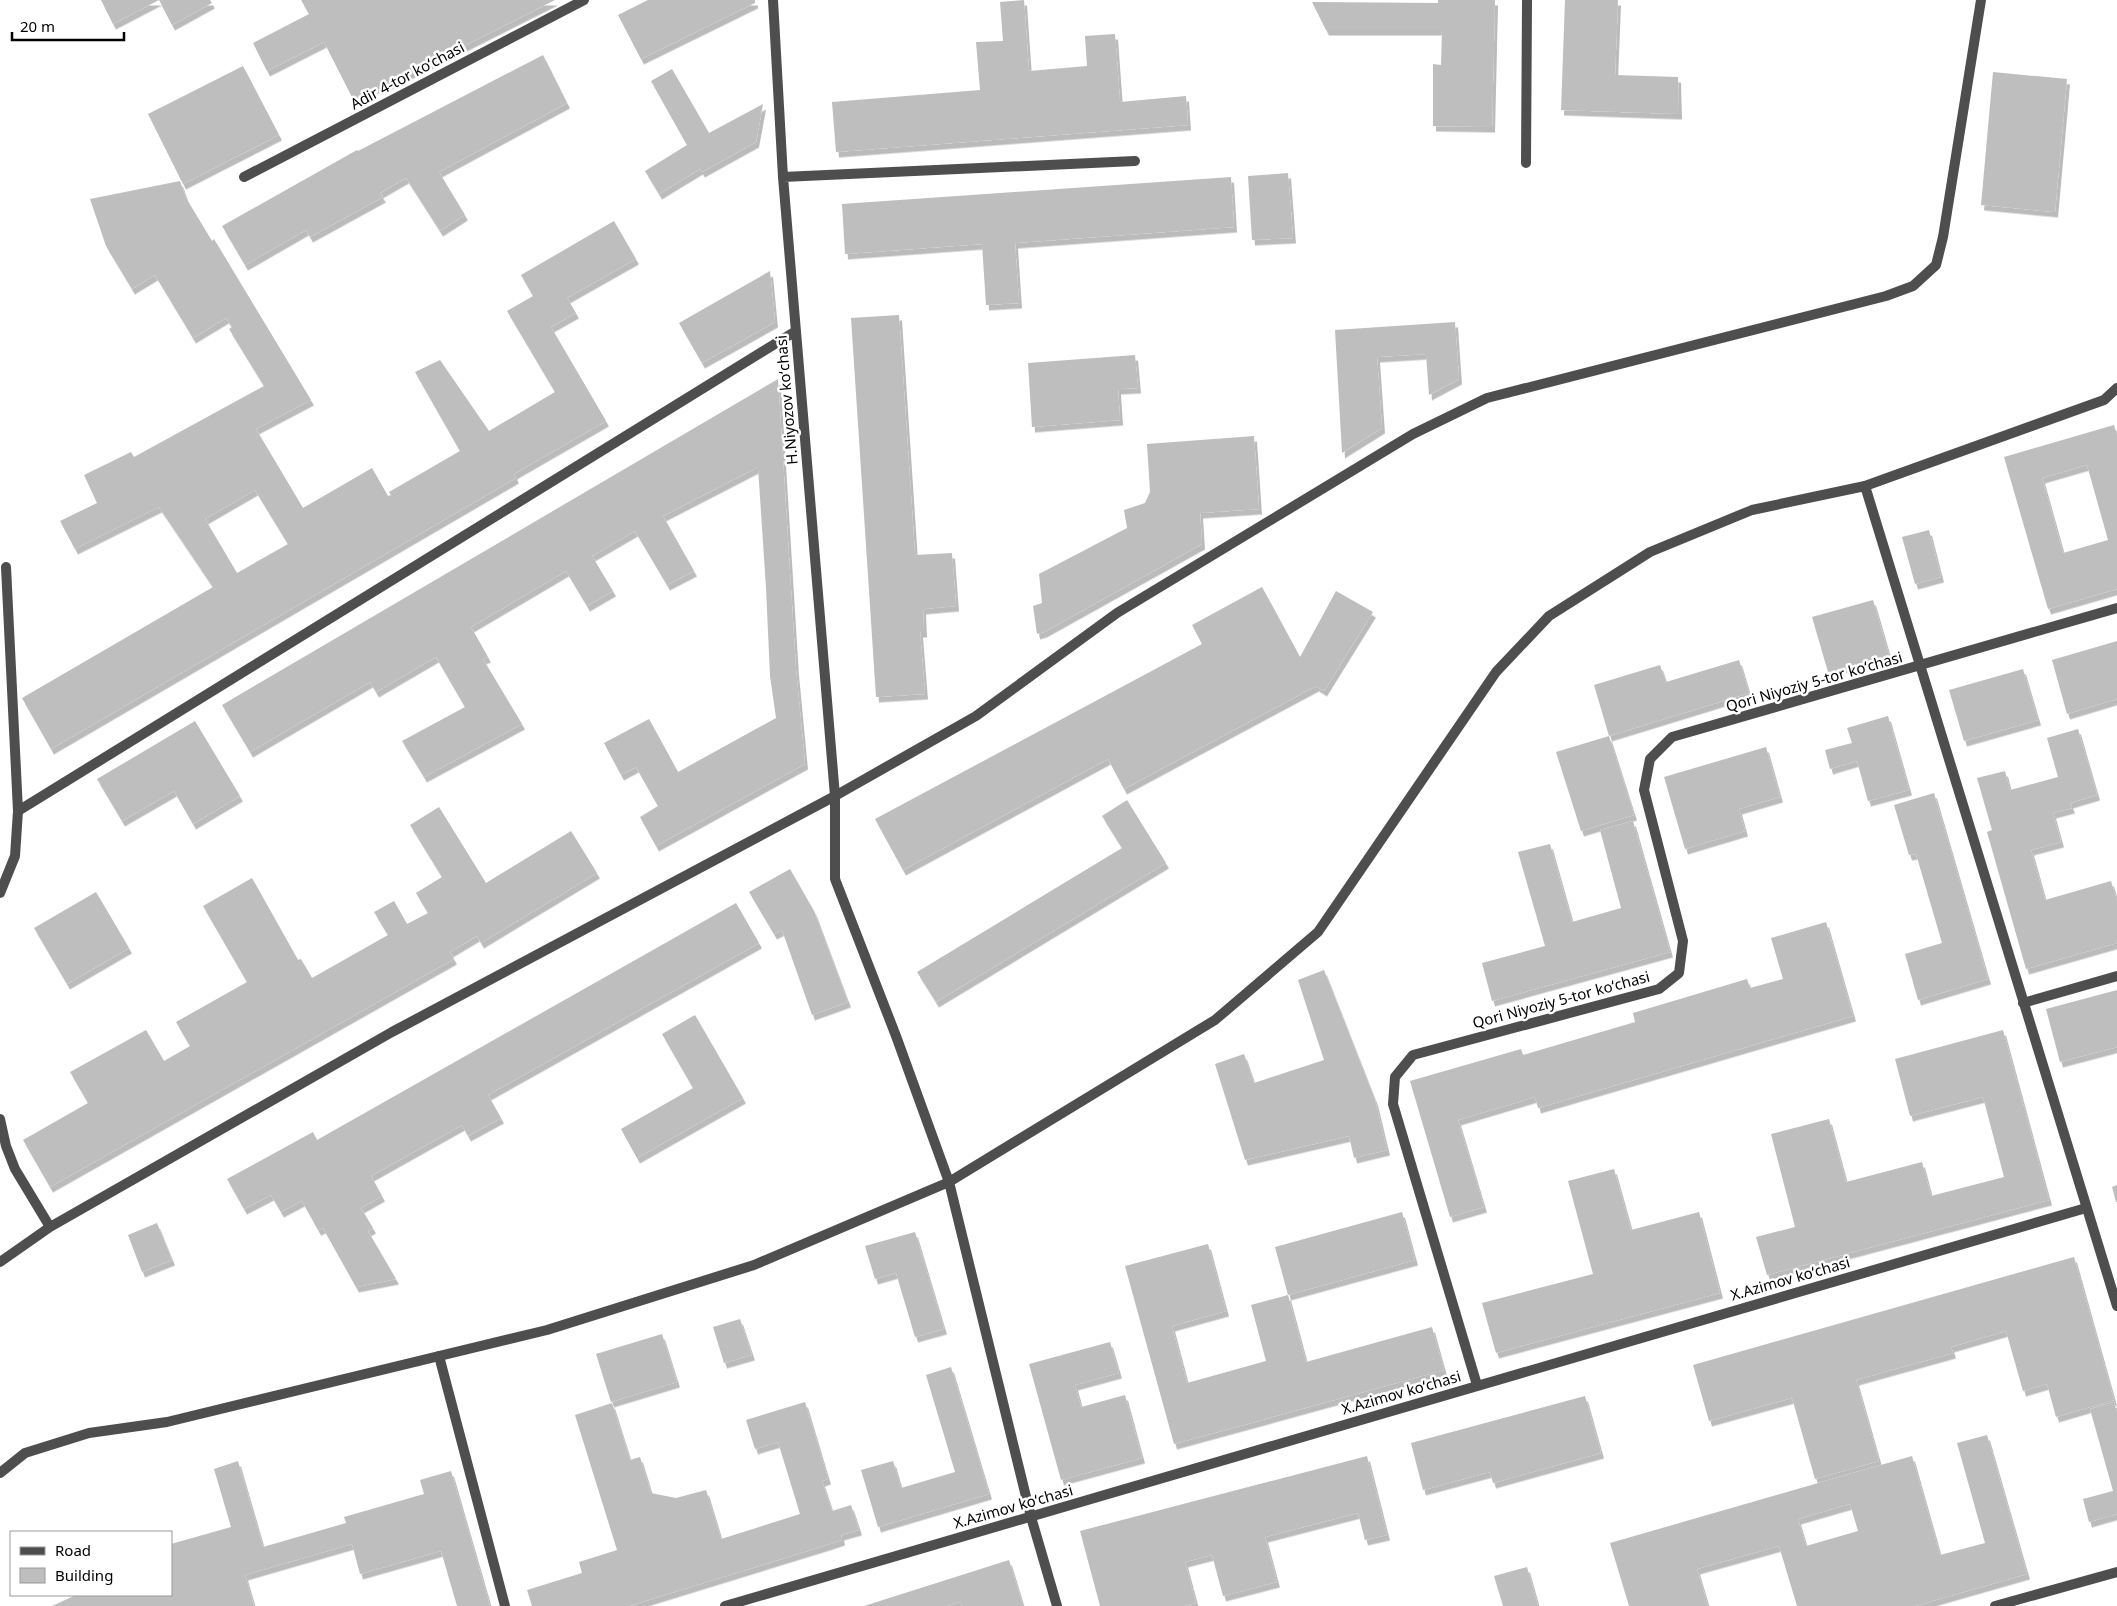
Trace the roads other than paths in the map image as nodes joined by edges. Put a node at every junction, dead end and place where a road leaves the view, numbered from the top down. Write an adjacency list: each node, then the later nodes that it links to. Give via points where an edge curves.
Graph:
1 (584, 0): 8 (street, Adir 4-tor koʻchasi)
2 (773, 0): 7 (street, H.Niyozov koʻchasi)
3 (1527, 0): 6 (street)
4 (1981, 0): 15 (street, via 1943,237 1936,265 1913,286 1886,296 1487,398 1413,434 1117,613 976,716)
5 (1135, 161): 7 (street)
6 (1526, 163)
7 (783, 177): 9 (street, H.Niyozov koʻchasi)
8 (244, 178)
9 (796, 331): 15 (street, H.Niyozov koʻchasi); 16 (street)
10 (2117, 388): 11 (street, via 2104,400)
11 (1865, 486): 14 (street); 21 (street, via 1752,510 1687,536 1650,552 1549,616 1496,672 1318,932 1215,1020)
12 (6, 567): 16 (street)
13 (2117, 608): 14 (street, Qori Niyoziy 5-tor koʻchasi)
14 (1920, 666): 19 (street); 27 (street, Qori Niyoziy 5-tor koʻchasi, via 1672,737 1650,759 1644,790 1683,942 1679,973 1659,989 1413,1055 1394,1077 1394,1104)
15 (835, 796): 21 (street, H.Niyozov koʻchasi, via 835,879); 23 (street, via 392,1032)
16 (18, 811): 17 (street, via 15,856)
17 (0, 893)
18 (2117, 976): 19 (street)
19 (2023, 1003): 22 (street)
20 (0, 1119): 23 (street, via 15,1169)
21 (949, 1182): 26 (street, via 754,1265 547,1330); 29 (street, H.Niyozov koʻchasi)
22 (2086, 1208): 25 (street); 27 (street, X.Azimov koʻchasi)
23 (50, 1227): 24 (street)
24 (0, 1262)
25 (2117, 1306)
26 (439, 1356): 28 (street, via 167,1422 89,1432 25,1453); 31 (street)
27 (1476, 1385): 29 (street, X.Azimov koʻchasi)
28 (0, 1472)
29 (1031, 1516): 32 (street, X.Azimov koʻchasi); 33 (street, H.Niyozov koʻchasi)
30 (2117, 1572): 34 (street)
31 (505, 1606)
32 (725, 1606)
33 (1057, 1606)
34 (1995, 1606)

